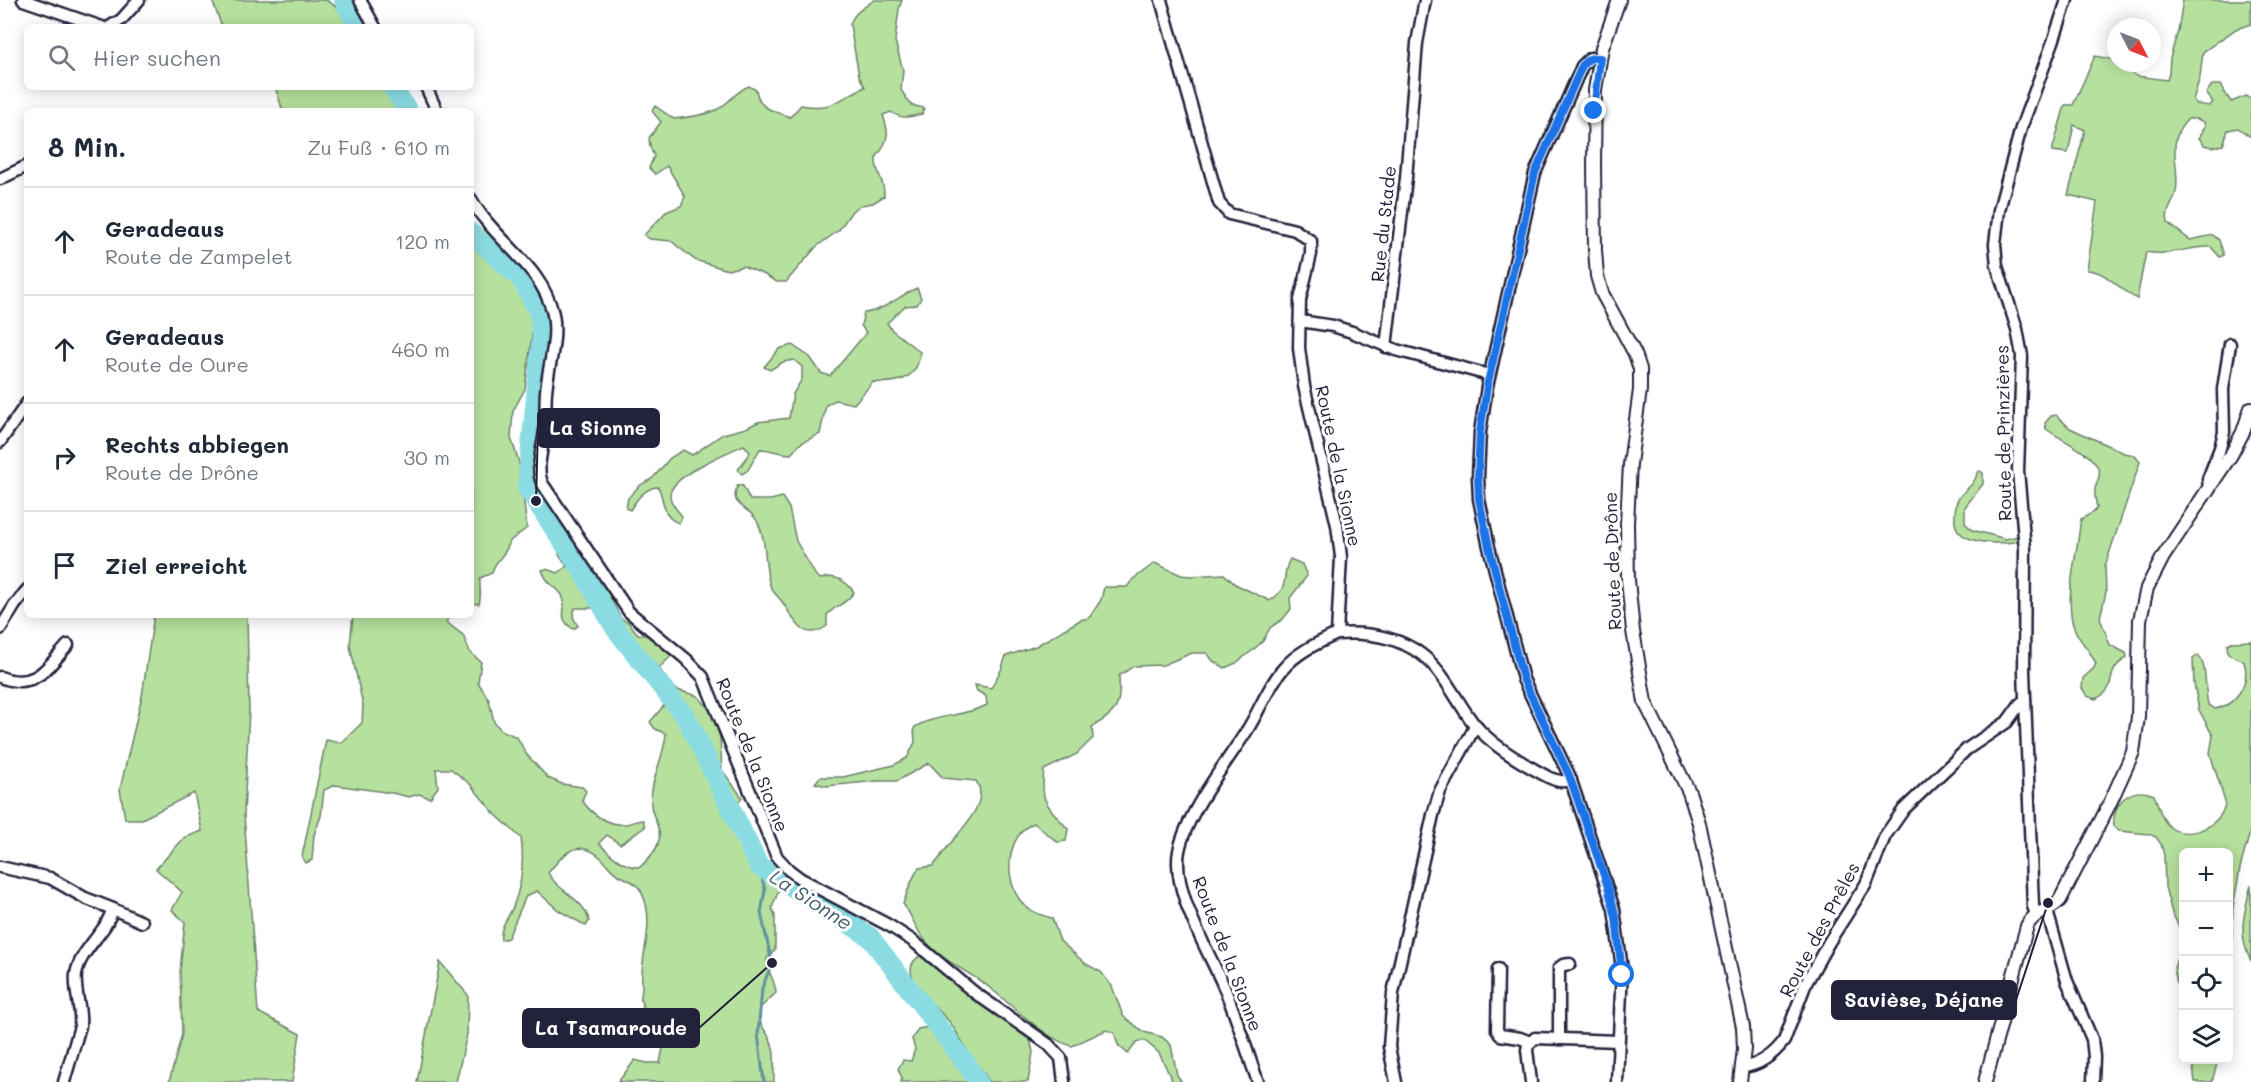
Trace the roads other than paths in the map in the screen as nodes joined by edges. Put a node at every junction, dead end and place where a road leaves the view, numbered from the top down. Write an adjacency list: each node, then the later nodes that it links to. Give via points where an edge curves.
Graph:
1 (23, 0): 8 (street)
2 (139, 0): 9 (street)
3 (360, 0): 10 (street)
4 (1161, 0): 17 (street, Route de la Sionne, via 1219,203 1229,214 1295,230 1311,241)
5 (1425, 0): 19 (street, Rue du Stade, via 1417,43)
6 (1619, 0): 11 (street, Route de Drône)
7 (2067, 0): 30 (street, Route de Prinzières, via 2021,128 1995,238 1997,266 2022,356 2018,450 2025,549)
8 (93, 24)
9 (114, 24)
10 (373, 24)
11 (1600, 58): 20 (street, via 1590,58 1582,66 1535,173); 42 (street, Route de Drône, via 1594,111 1596,265 1602,293 1635,354 1641,376 1626,524 1633,631 1645,702 1689,792 1703,837 1743,1027)
12 (427, 90): 13 (street)
13 (436, 108)
14 (24, 167): 15 (street)
15 (0, 179)
16 (474, 204): 44 (street, Route de la Sionne, via 486,223 536,276 553,313 554,340 539,469 542,483 629,612 704,677 777,857 801,879 913,941 975,993 1048,1044 1061,1058)
17 (1300, 321): 19 (street, via 1333,326); 27 (street, Route de la Sionne, via 1304,386 1340,546)
18 (2230, 344): 24 (street, via 2223,389 2224,432 2208,479)
19 (1386, 347): 20 (street)
20 (1489, 375): 32 (street, via 1480,432 1479,499 1523,679)
21 (24, 407): 23 (street)
22 (2251, 408): 24 (street, via 2236,447)
23 (0, 442)
24 (2210, 487): 35 (street, via 2156,567 2143,598 2139,717 2132,757 2062,895 2054,906)
25 (24, 594): 26 (street)
26 (0, 629)
27 (1337, 634): 31 (street, via 1383,637 1421,654); 45 (street, Route de la Sionne, via 1303,652 1279,674 1200,805 1179,849 1177,864 1185,902 1227,993)
28 (68, 645): 29 (street, via 29,681)
29 (0, 677)
30 (2025, 700): 35 (street, Route de Prinzières, via 2033,906); 42 (street, Route des Prêles, via 2007,722 1967,749 1904,809 1885,836 1866,884 1806,982 1784,1041 1756,1065)
31 (1476, 725): 32 (street, via 1522,762 1559,782); 46 (street, via 1440,791 1398,970 1390,1012 1389,1047)
32 (1571, 780): 40 (street, via 1616,917 1622,969)
33 (0, 867): 34 (street, via 51,878)
34 (113, 909): 36 (street); 43 (street, via 78,967 75,984 80,1026)
35 (2041, 913): 50 (street, via 2029,922 2026,930); 51 (street, Route de Prinzières, via 2092,1039)
36 (142, 922)
37 (1570, 964): 39 (street, via 1558,968)
38 (1498, 969): 41 (street, via 1497,1030 1500,1035)
39 (1559, 1039): 40 (street); 41 (street, via 1538,1038)
40 (1618, 1041): 48 (street)
41 (1530, 1042): 47 (street, via 1527,1050)
42 (1742, 1067): 49 (street, Route de Drône)
43 (64, 1082)
44 (1064, 1082)
45 (1258, 1082)
46 (1396, 1082)
47 (1531, 1082)
48 (1617, 1082)
49 (1740, 1082)
50 (1985, 1082)
51 (2093, 1082)

